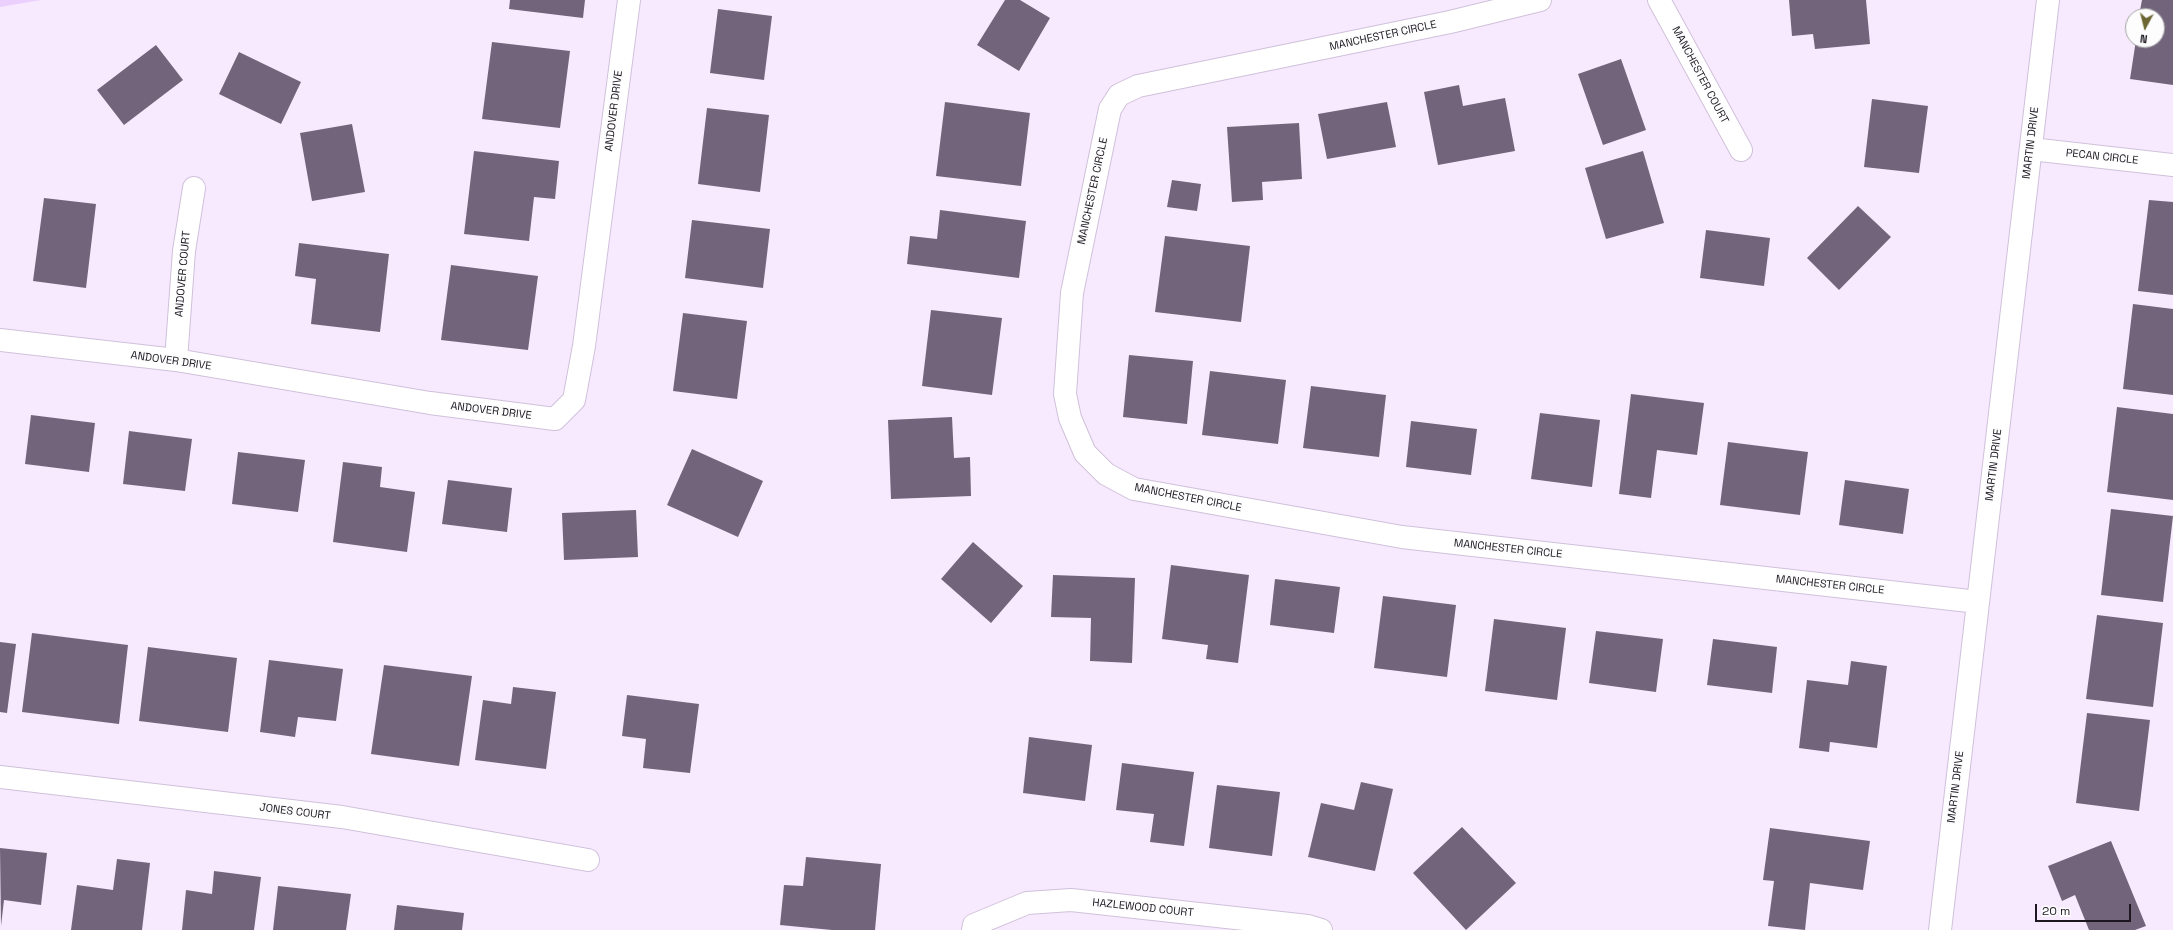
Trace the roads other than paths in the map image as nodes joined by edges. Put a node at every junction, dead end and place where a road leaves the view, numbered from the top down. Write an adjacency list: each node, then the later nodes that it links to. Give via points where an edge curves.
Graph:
1 (629, 0): 10 (street, ANDOVER DRIVE, via 584,346 574,400 555,419 430,403)
2 (1540, 0): 11 (street, MANCHESTER CIRCLE, via 1450,22 1138,86 1119,95 1110,109 1072,293 1065,394 1070,418 1085,453 1106,474 1134,489 1402,537)
3 (1659, 0): 6 (street, MANCHESTER COURT)
4 (2048, 0): 5 (street, MARTIN DRIVE)
5 (2030, 149): 7 (street, PECAN CIRCLE); 11 (street, MARTIN DRIVE)
6 (1741, 150)
7 (2173, 165)
8 (194, 188): 10 (street, ANDOVER COURT, via 184,251)
9 (0, 340): 10 (street, ANDOVER DRIVE)
10 (176, 360)
11 (1978, 602): 16 (street, MARTIN DRIVE)
12 (0, 777): 13 (street, JONES COURT, via 342,817)
13 (588, 860)
14 (973, 930): 15 (street, HAZLEWOOD COURT, via 974,925 1027,903 1071,900 1308,926)
15 (1321, 930)
16 (1940, 930)

